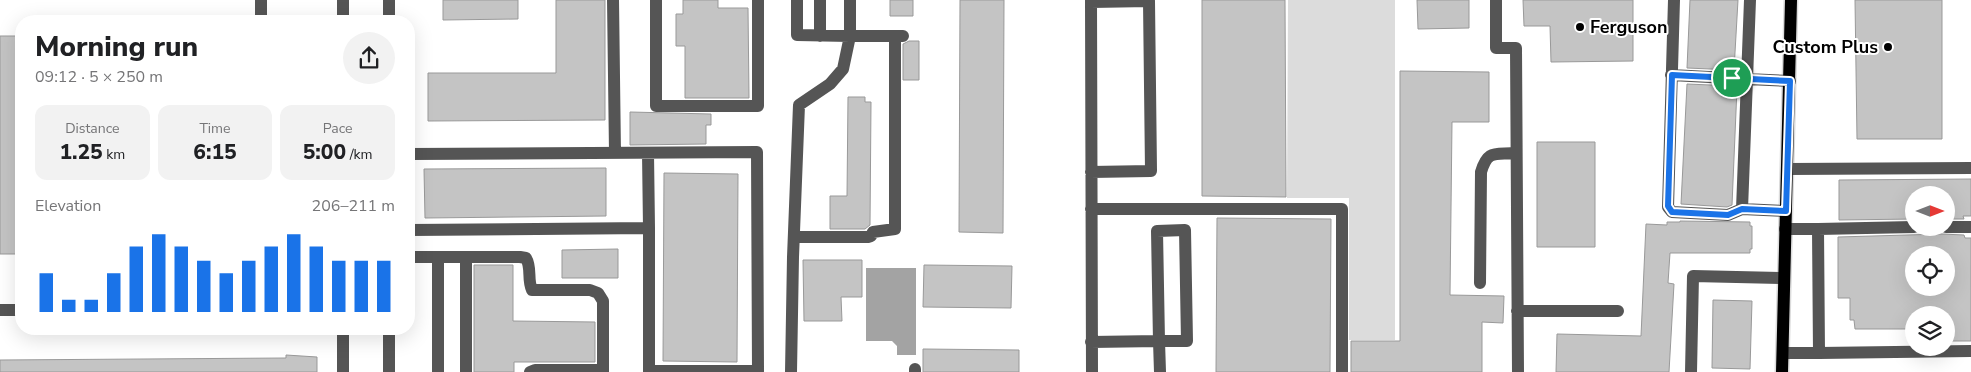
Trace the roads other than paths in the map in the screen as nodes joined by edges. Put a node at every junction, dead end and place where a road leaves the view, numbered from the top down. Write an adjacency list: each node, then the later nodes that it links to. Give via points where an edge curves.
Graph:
1 (260, 0): 15 (street)
2 (343, 0): 16 (street)
3 (389, 0): 17 (street)
4 (613, 0): 24 (street)
5 (656, 0): 6 (street, via 656,106 684,106 758,106)
6 (758, 0)
7 (797, 0): 18 (street, via 797,35)
8 (820, 0): 18 (street)
9 (850, 0): 19 (street)
10 (1496, 0): 25 (street, via 1496,48 1516,48)
11 (1674, 0): 20 (street)
12 (1750, 0): 21 (street)
13 (1791, 0): 22 (main road)
14 (1091, 1): 29 (street); 29 (street, via 1149,1 1151,171)
15 (261, 15)
16 (343, 15)
17 (389, 15)
18 (820, 36): 19 (street)
19 (850, 36): 40 (street, via 843,69 830,84 799,105); 40 (street, via 899,37 895,229 873,232 868,237)
20 (1672, 75): 21 (street); 30 (street, via 1669,210 1728,215)
21 (1748, 79): 22 (street); 30 (street)
22 (1790, 81): 28 (main road)
23 (648, 152): 24 (street); 36 (street); 36 (street, via 757,152 758,371 649,371)
24 (615, 153): 26 (street)
25 (1516, 153): 45 (street, via 1490,155 1485,159 1481,172); 48 (street)
26 (415, 154)
27 (1971, 168): 28 (street)
28 (1787, 169): 32 (main road)
29 (1091, 172): 31 (street)
30 (1742, 209): 32 (street)
31 (1091, 210): 53 (street); 66 (street, via 1342,208)
32 (1786, 211): 37 (main road)
33 (1971, 226): 35 (street)
34 (1905, 227): 38 (street)
35 (1955, 227)
36 (649, 228): 39 (street)
37 (1786, 229): 38 (street); 44 (main road)
38 (1818, 229): 56 (street)
39 (415, 230)
40 (794, 238): 63 (street)
41 (415, 257): 42 (street)
42 (438, 257): 43 (street); 60 (street)
43 (466, 257): 57 (street, via 526,258 532,290 590,290 598,293 603,301); 61 (street)
44 (1784, 278): 55 (main road); 68 (street, via 1693,276)
45 (1480, 283)
46 (0, 310): 47 (street)
47 (15, 310)
48 (1517, 311): 49 (street); 67 (street)
49 (1618, 311)
50 (343, 335): 58 (street)
51 (388, 335): 59 (street)
52 (1159, 341): 52 (street, via 1158,231 1185,230 1187,341); 53 (street); 65 (street)
53 (1092, 342): 64 (street)
54 (1971, 351): 56 (street)
55 (1782, 353): 56 (street); 69 (main road)
56 (1819, 353)
57 (603, 371): 62 (street)
58 (343, 372)
59 (388, 372)
60 (438, 372)
61 (466, 372)
62 (530, 372)
63 (791, 372)
64 (1092, 372)
65 (1160, 372)
66 (1342, 372)
67 (1518, 372)
68 (1691, 372)
69 (1782, 372)

